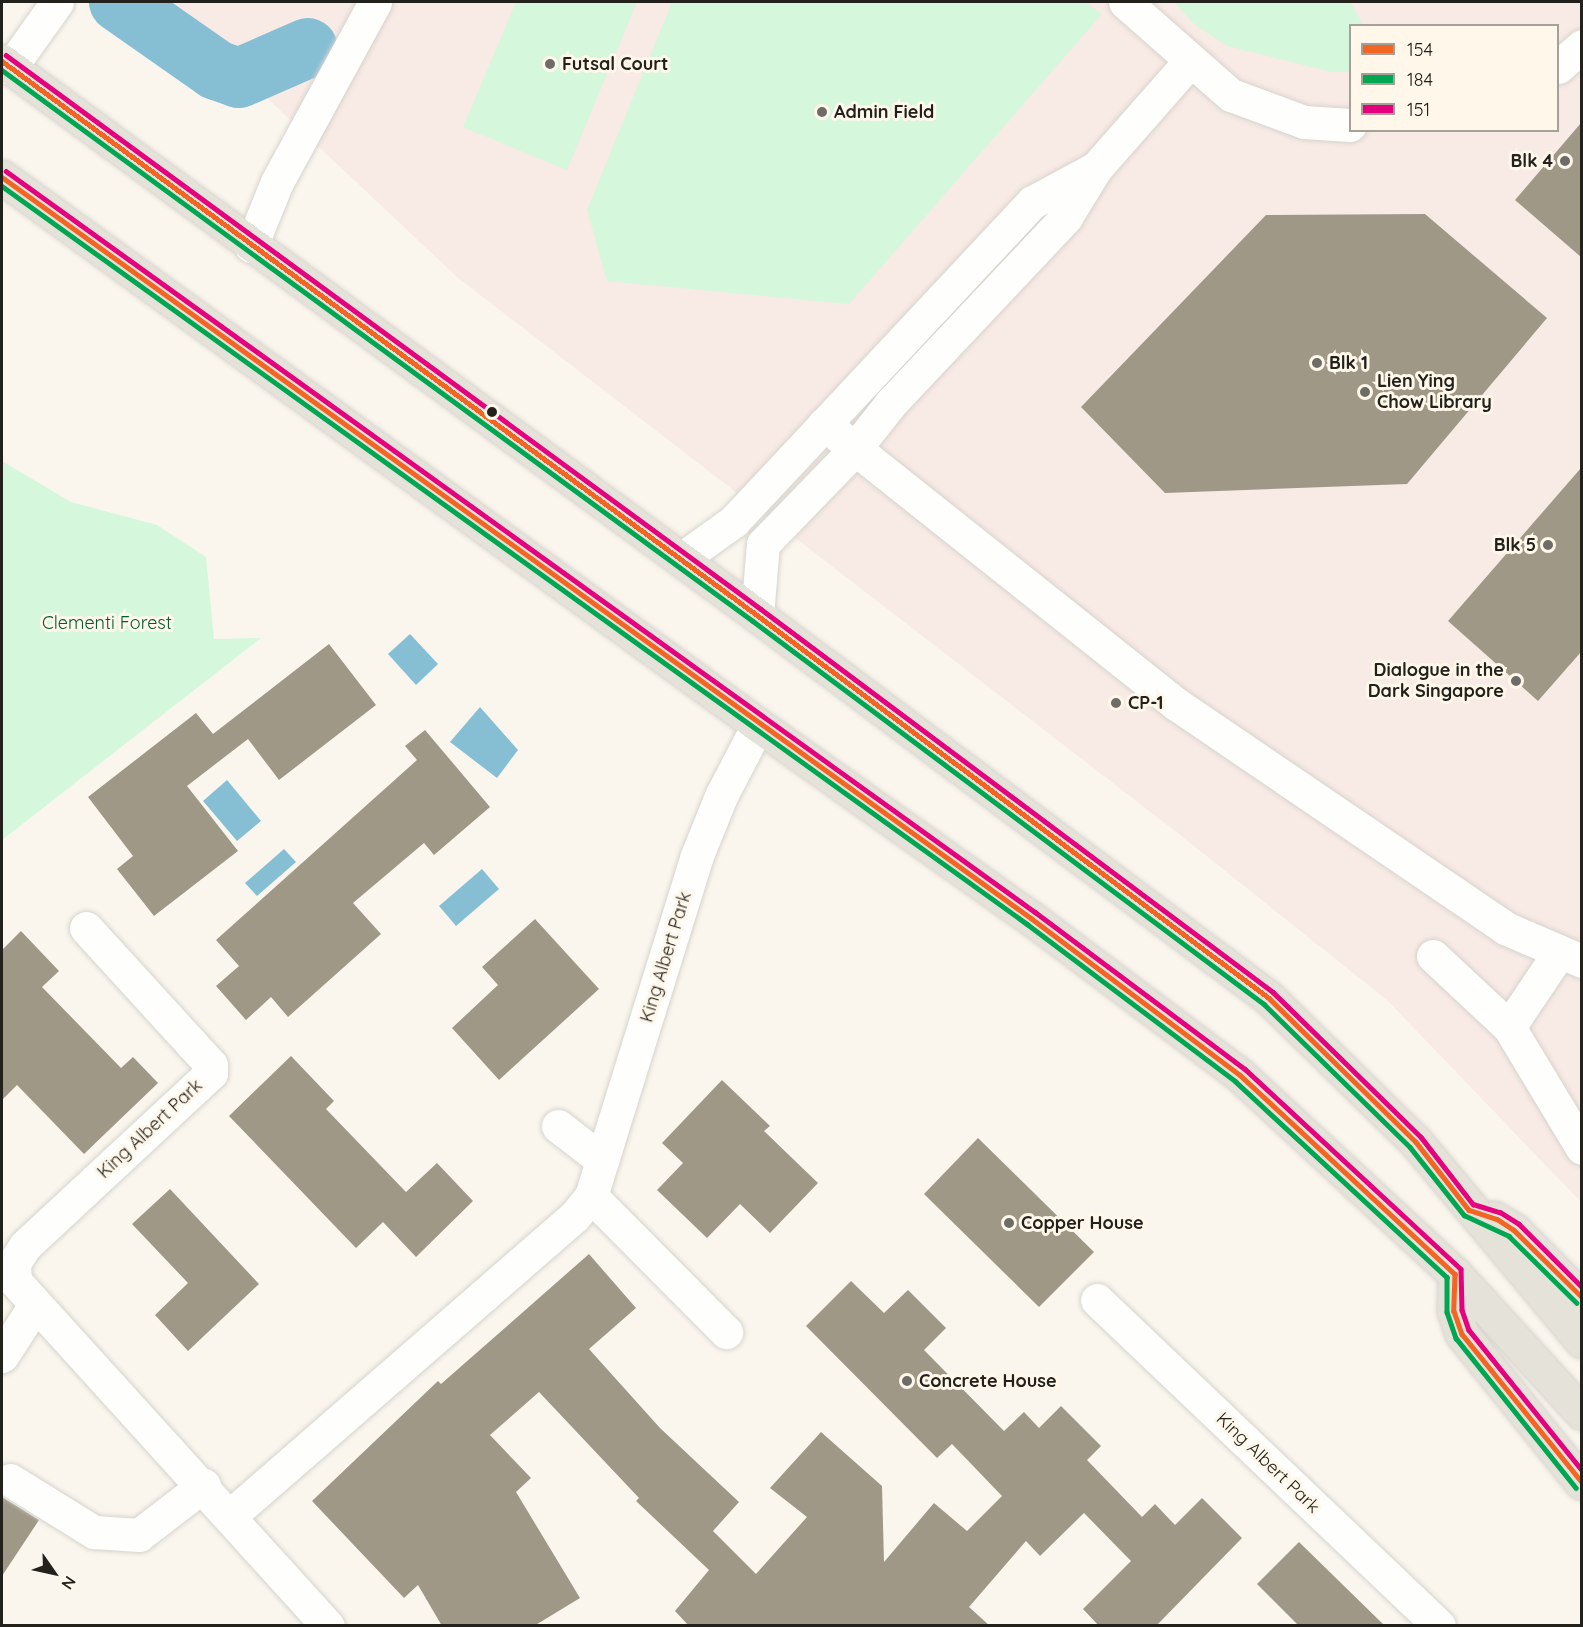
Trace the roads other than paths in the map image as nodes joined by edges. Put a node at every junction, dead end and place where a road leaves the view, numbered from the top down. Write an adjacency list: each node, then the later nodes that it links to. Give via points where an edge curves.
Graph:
1 (57, 2): 6 (street)
2 (375, 2): 11 (street, via 277,182)
3 (1125, 2): 5 (street)
4 (1581, 46): 7 (street)
5 (1189, 62): 8 (street, via 1231,95 1304,122); 9 (street)
6 (6, 65): 11 (main road)
7 (1559, 66)
8 (1349, 125)
9 (1096, 168): 12 (street, via 1034,202); 13 (street, via 1066,217 891,403)
10 (2, 177): 16 (main road)
11 (251, 246): 14 (main road)
12 (824, 424): 13 (street); 14 (street, via 734,522)
13 (853, 451): 15 (street, via 764,544); 19 (street, via 993,556 1176,704 1505,928)
14 (681, 559): 15 (main road)
15 (757, 615): 25 (main road, via 1269,998 1416,1142)
16 (758, 725): 23 (street, King Albert Park, via 721,795 696,858); 26 (main road, via 1031,918 1240,1075)
17 (86, 928): 29 (street, King Albert Park, via 211,1065 211,1073 25,1246 14,1263 15,1281)
18 (1433, 956): 20 (street)
19 (1570, 958): 20 (street)
20 (1509, 1027): 22 (street)
21 (558, 1126): 23 (street)
22 (1581, 1148)
23 (602, 1160): 24 (street, King Albert Park)
24 (591, 1196): 30 (street); 37 (street, King Albert Park, via 574,1217)
25 (1469, 1210): 27 (main road, via 1515,1230); 31 (main road)
26 (1455, 1274): 33 (main road); 35 (main road, via 1454,1311 1462,1334)
27 (1581, 1299)
28 (1097, 1300): 39 (street, King Albert Park)
29 (35, 1305): 32 (street); 36 (street, King Albert Park)
30 (726, 1332)
31 (1581, 1341)
32 (2, 1356)
33 (1581, 1413)
34 (10, 1480): 36 (street, via 94,1532 139,1535)
35 (1581, 1483)
36 (204, 1485): 37 (street, King Albert Park)
37 (231, 1515): 38 (street, King Albert Park)
38 (328, 1626)
39 (1439, 1626)

